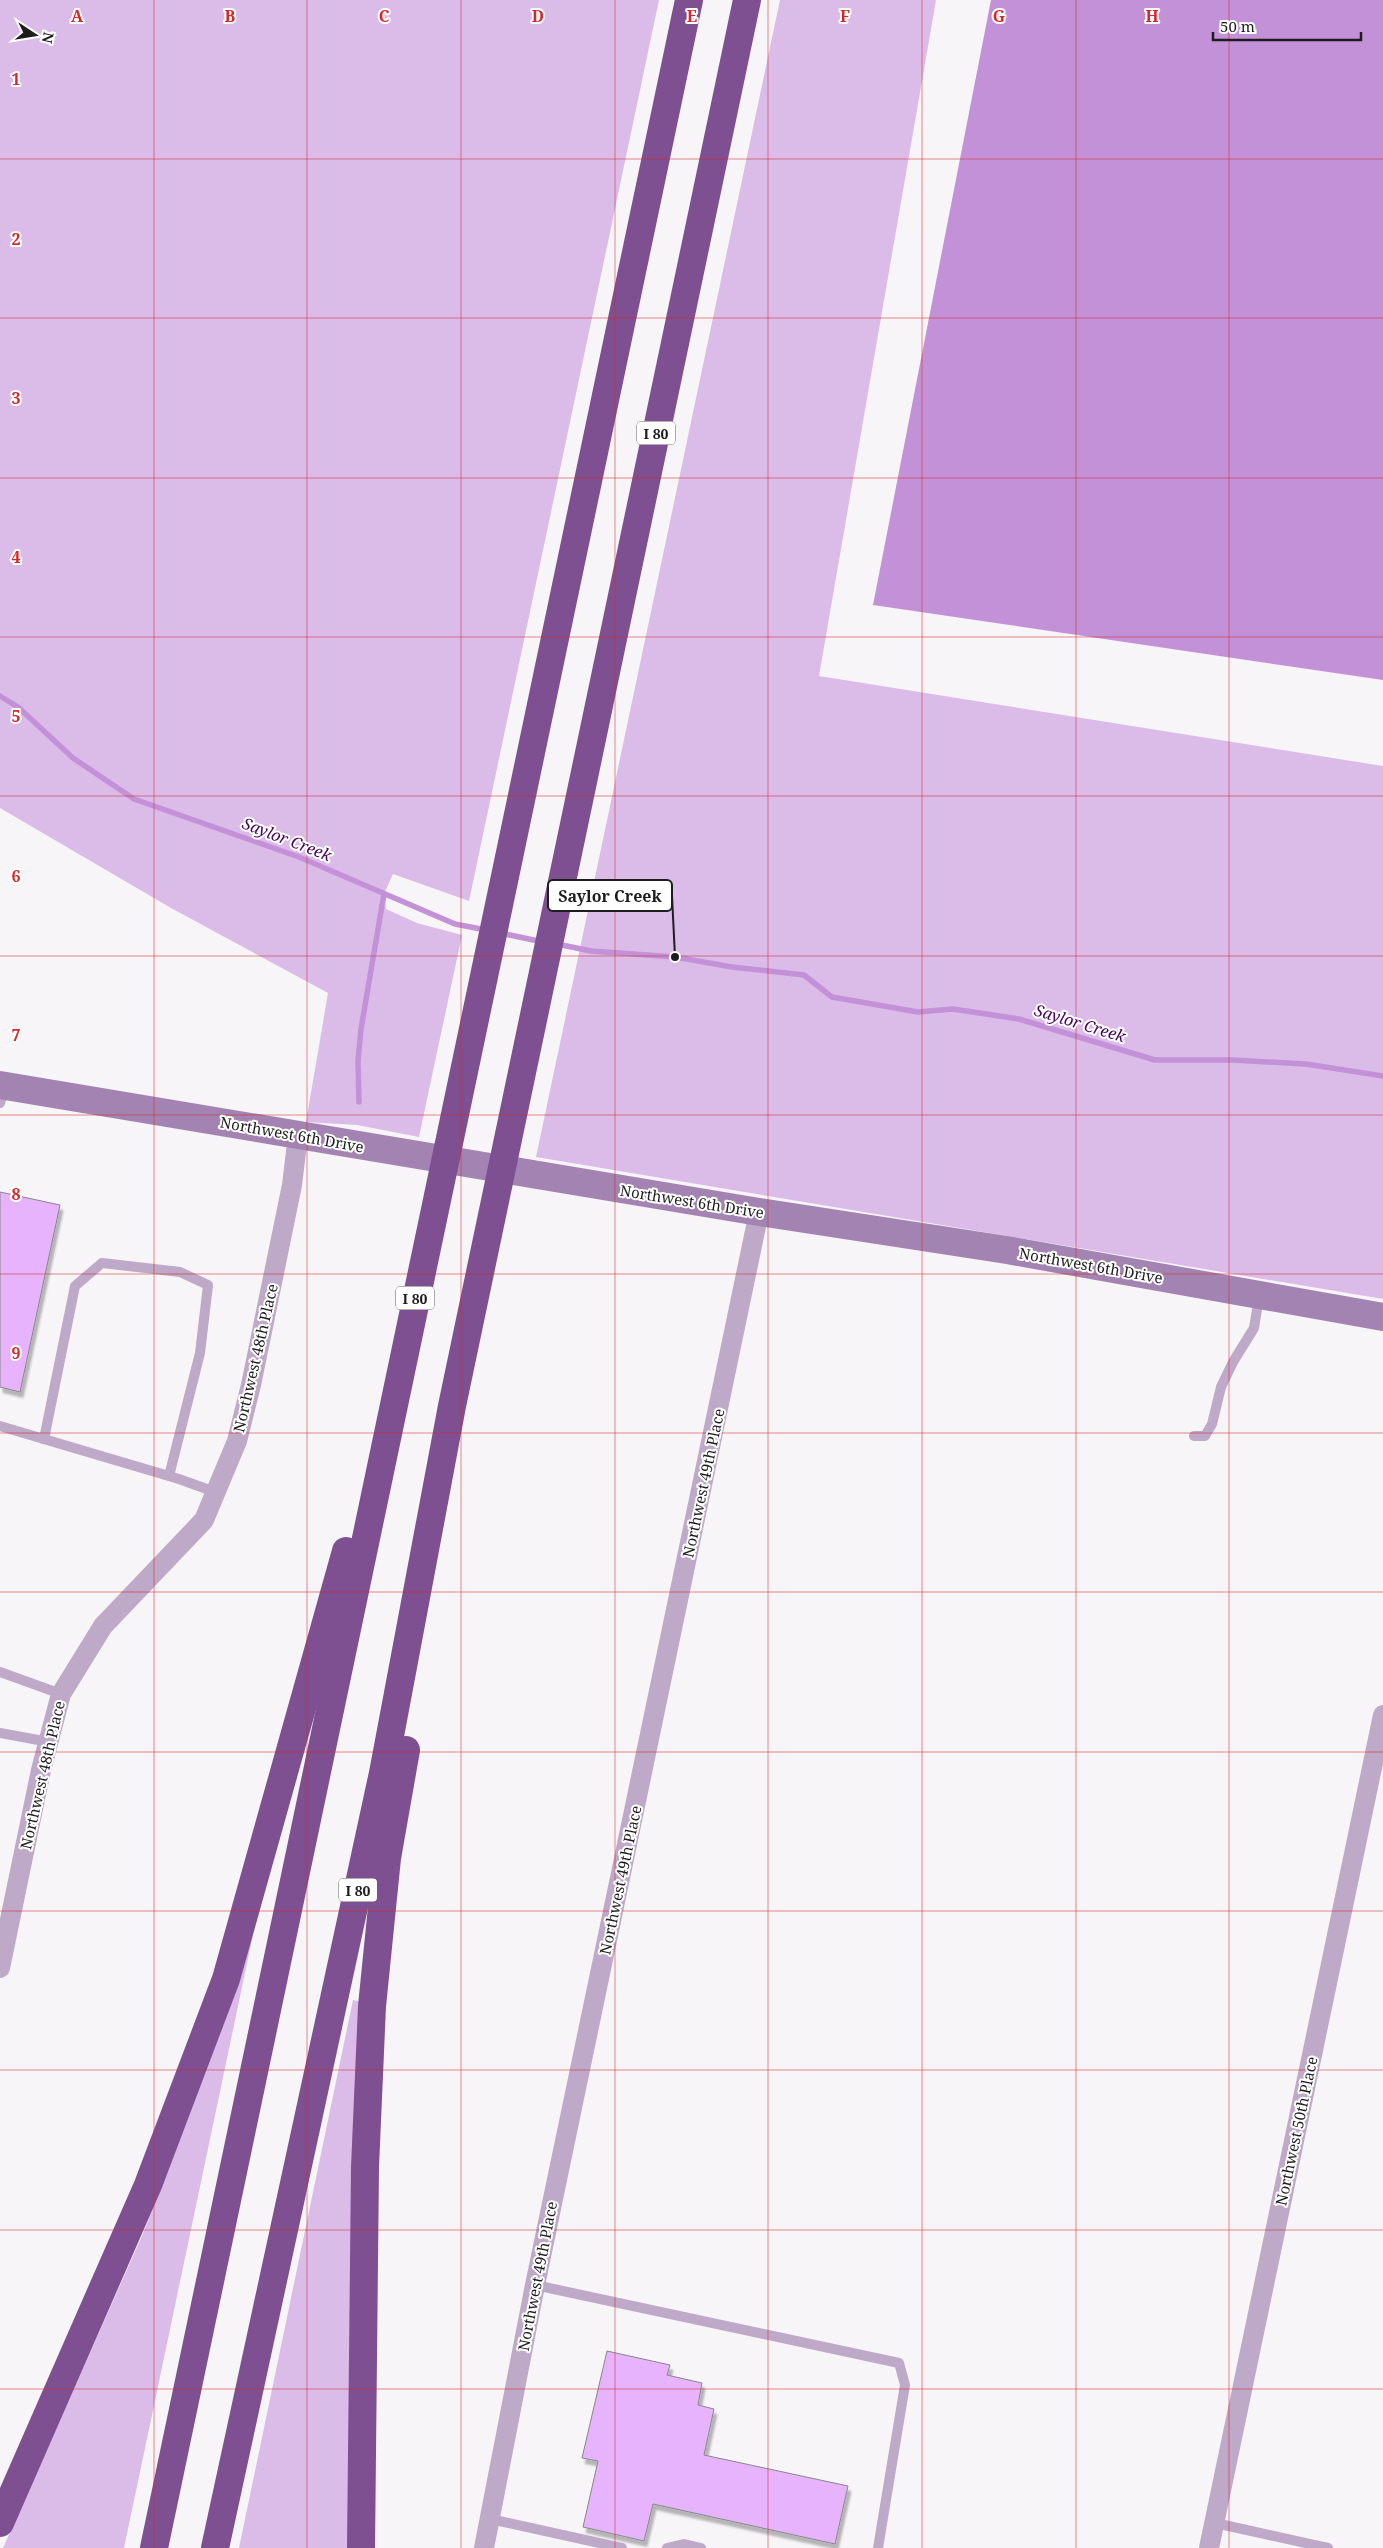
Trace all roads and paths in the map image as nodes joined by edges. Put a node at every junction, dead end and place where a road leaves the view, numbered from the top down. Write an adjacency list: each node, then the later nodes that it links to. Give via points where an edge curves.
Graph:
1 (689, 0): 8 (highway, I 80)
2 (747, 0): 9 (highway, I 80)
3 (2, 1091): 4 (main road, Northwest 6th Drive)
4 (298, 1135): 5 (main road, Northwest 6th Drive); 14 (street, Northwest 48th Place, via 292,1185 252,1385 237,1441)
5 (759, 1212): 6 (main road, Northwest 6th Drive, via 1007,1250); 21 (street, Northwest 49th Place)
6 (1259, 1296): 7 (main road, Northwest 6th Drive); 11 (lane, via 1254,1328 1221,1387 1212,1424 1205,1436)
7 (1383, 1317)
8 (399, 1377): 23 (highway, via 323,1628 226,1979 148,2186); 25 (highway, I 80)
9 (452, 1406): 26 (highway, I 80, via 383,1773); 27 (highway, via 420,1670 387,1858 372,2006 365,2167)
10 (0, 1426): 12 (lane)
11 (1194, 1436)
12 (44, 1439): 13 (lane); 13 (lane, via 75,1286 102,1263 180,1272 208,1285 200,1353)
13 (169, 1476): 14 (lane)
14 (215, 1492): 16 (street, Northwest 48th Place, via 204,1520 102,1626)
15 (0, 1672): 16 (lane)
16 (61, 1694): 19 (street, Northwest 48th Place)
17 (1383, 1715): 24 (street, Northwest 50th Place)
18 (0, 1733): 19 (lane)
19 (49, 1742): 20 (street, Northwest 48th Place)
20 (0, 1968)
21 (535, 2285): 22 (street, Northwest 49th Place); 32 (lane, via 899,2364 905,2385)
22 (490, 2519): 28 (street, Northwest 49th Place); 29 (lane)
23 (0, 2523)
24 (1214, 2523): 33 (street, Northwest 50th Place); 34 (lane)
25 (154, 2548)
26 (216, 2548)
27 (361, 2548)
28 (484, 2548)
29 (622, 2548)
30 (667, 2548): 31 (lane, via 684,2544)
31 (701, 2548)
32 (878, 2548)
33 (1209, 2548)
34 (1328, 2548)

